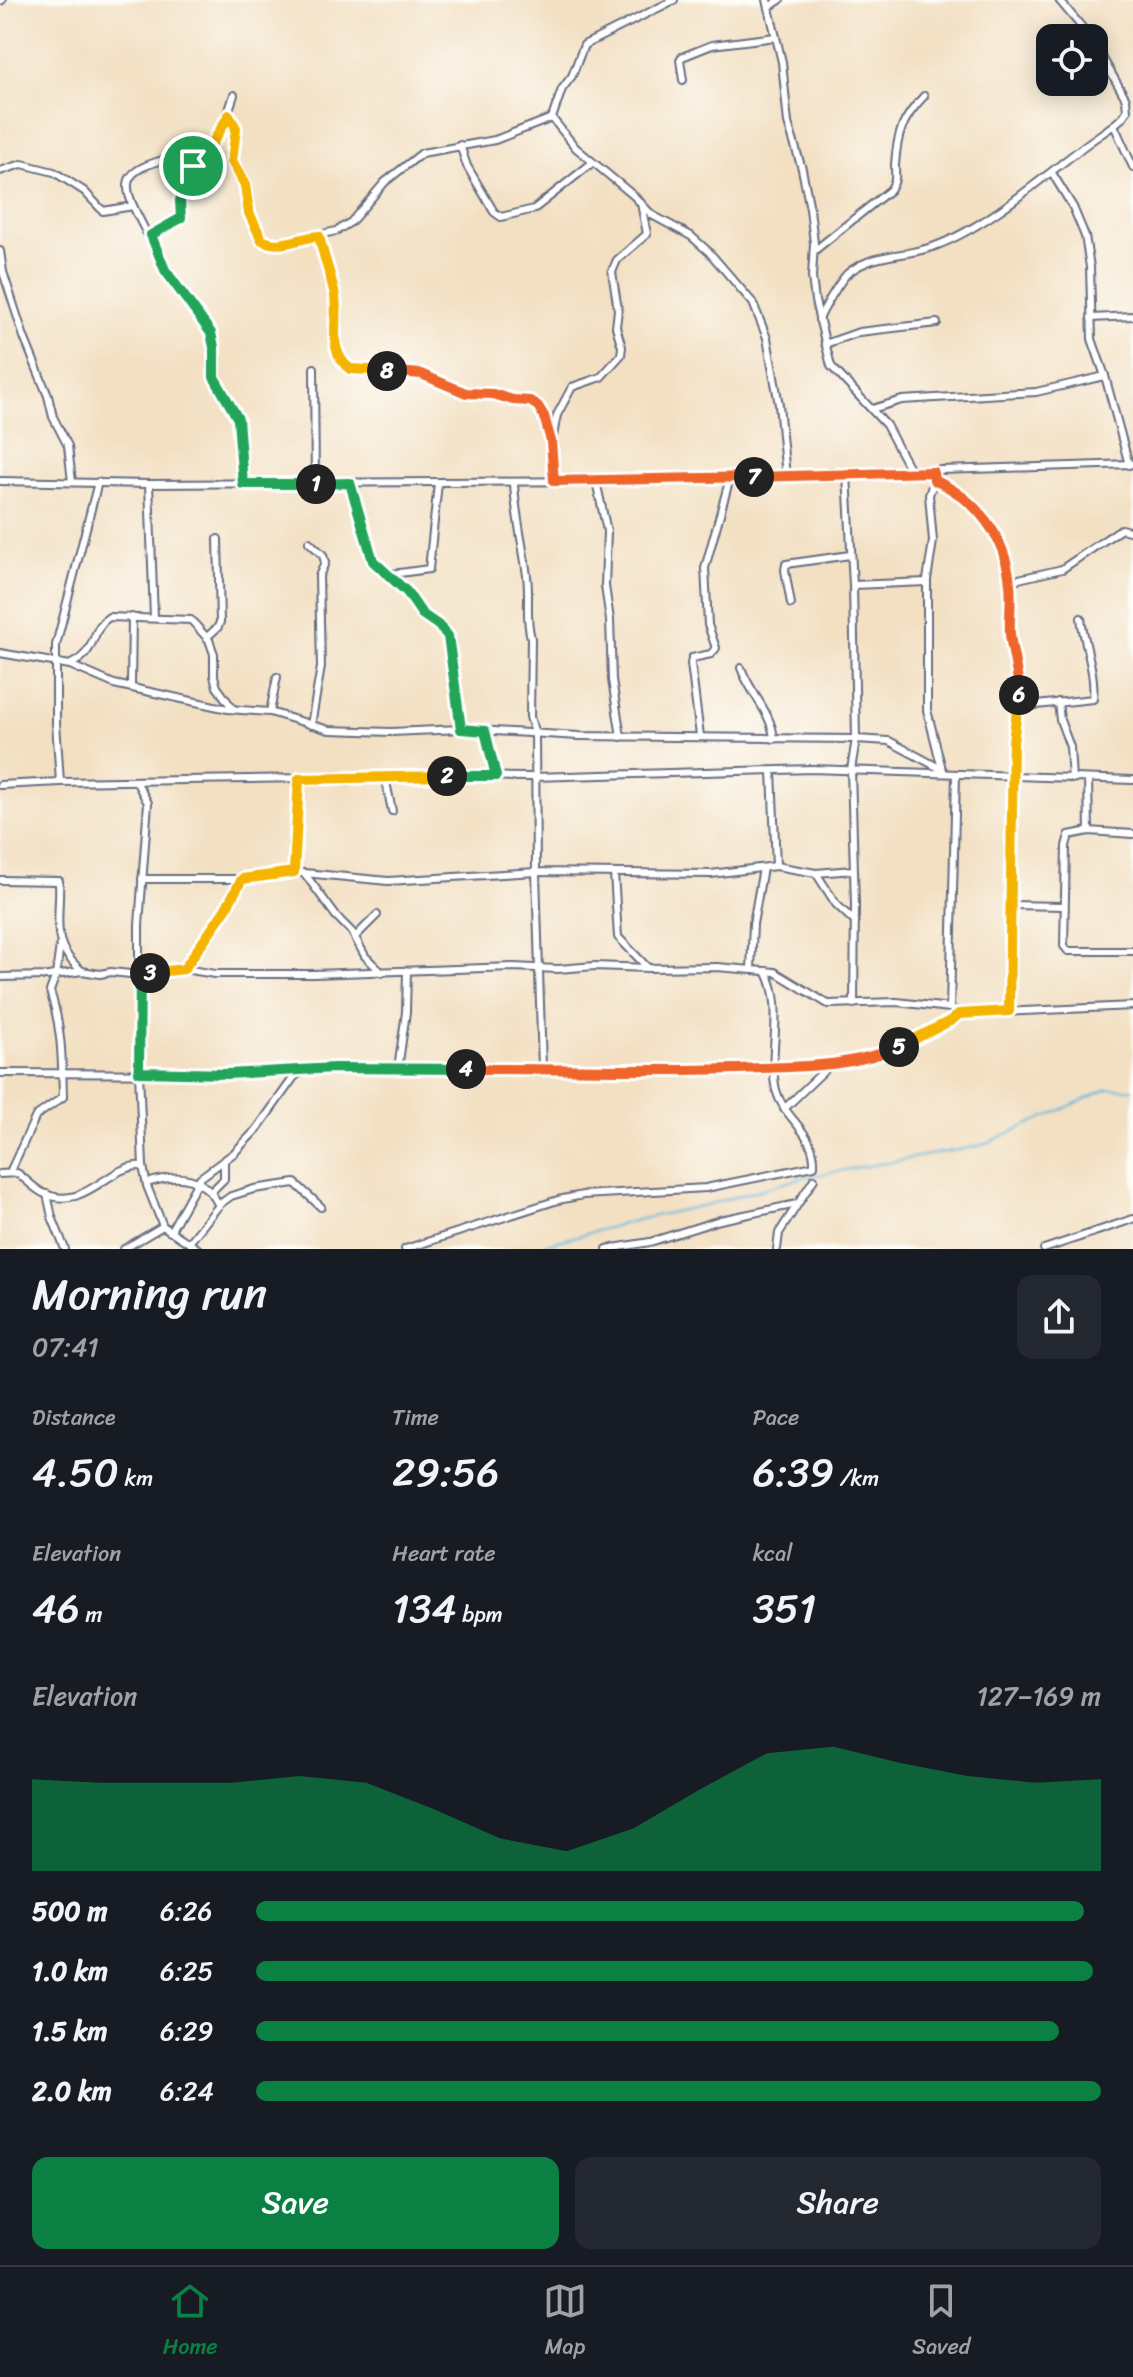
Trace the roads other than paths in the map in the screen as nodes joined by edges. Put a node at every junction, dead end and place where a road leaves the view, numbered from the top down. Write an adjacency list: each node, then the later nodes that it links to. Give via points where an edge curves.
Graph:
1 (674, 0): 13 (street, via 584,45)
2 (780, 0): 4 (street)
3 (1059, 0): 5 (street)
4 (768, 4): 6 (street)
5 (1079, 24)
6 (776, 37): 8 (street, via 712,45 682,57); 25 (street)
7 (1108, 68): 11 (street)
8 (683, 80)
9 (234, 95): 12 (street)
10 (924, 96): 25 (street, via 900,129 896,179 890,190)
11 (1130, 110): 14 (street)
12 (229, 115): 17 (street); 24 (street, via 236,128 232,161 262,240 275,245)
13 (552, 118): 15 (street, via 495,140); 16 (street)
14 (1114, 125): 18 (street); 20 (street)
15 (460, 145): 16 (street, via 467,166 501,217 534,209); 24 (street, via 422,153 405,163 351,222)
16 (592, 163): 21 (street)
17 (193, 166): 22 (street, via 178,156 131,175 126,184); 23 (street, via 180,201 181,218)
18 (1133, 167)
19 (0, 171): 22 (street, via 22,164 54,172 103,211)
20 (1052, 173): 29 (street, via 1085,236); 30 (street, via 934,247 883,255 849,272)
21 (641, 203): 36 (street, via 645,239 617,260 612,272 621,355 601,377 572,387); 40 (street, via 657,220 691,236 709,252 753,303 767,338)
22 (133, 206): 23 (street)
23 (151, 235): 52 (street, via 165,270 211,333 214,377 238,419)
24 (319, 236): 36 (street, via 336,299 333,339 347,367 405,370 466,393 530,401 544,416)
25 (814, 251): 30 (street)
26 (0, 254): 27 (street)
27 (3, 281): 46 (street, via 68,446)
28 (1133, 316): 29 (street)
29 (1091, 318): 34 (street)
30 (819, 320): 32 (street)
31 (937, 323): 32 (street, via 859,332)
32 (825, 344): 35 (street, via 837,375)
33 (314, 368): 53 (street)
34 (1105, 376): 35 (street, via 1036,392 902,400); 37 (street)
35 (872, 409): 38 (street)
36 (551, 441): 44 (street)
37 (1131, 464): 41 (street)
38 (911, 472): 39 (street); 41 (street)
39 (847, 474): 40 (street); 57 (street)
40 (786, 476): 42 (street)
41 (934, 476): 59 (street, via 981,513 1004,550); 60 (street)
42 (730, 478): 45 (street); 81 (street, via 705,568 708,625 716,648 692,658 691,664)
43 (0, 481): 46 (street)
44 (554, 481): 45 (street); 48 (street)
45 (596, 481): 82 (street, via 607,531 605,586)
46 (72, 482): 47 (street)
47 (98, 482): 51 (street); 68 (street, via 58,632)
48 (514, 482): 50 (street); 80 (street, via 528,578 530,717)
49 (350, 483): 50 (street); 53 (street); 58 (street, via 373,561)
50 (438, 483): 58 (street, via 429,569)
51 (149, 484): 52 (street); 64 (street)
52 (243, 484): 53 (street)
53 (315, 484)
54 (1133, 532): 59 (street, via 1121,529 1062,569)
55 (218, 539): 66 (street, via 220,622)
56 (309, 542): 77 (street, via 325,563 319,576 321,667)
57 (850, 555): 61 (street); 62 (street, via 786,564)
58 (385, 575): 78 (street, via 448,636)
59 (1010, 581): 74 (street)
60 (927, 582): 61 (street); 87 (street, via 927,710)
61 (853, 585): 84 (street)
62 (791, 604)
63 (132, 617): 64 (street); 69 (street, via 106,618 86,656); 72 (street)
64 (154, 618): 66 (street, via 191,620)
65 (1081, 618): 73 (street, via 1094,696)
66 (207, 637): 75 (street, via 217,687)
67 (0, 653): 68 (street)
68 (57, 664): 69 (street); 98 (street)
69 (70, 665): 72 (street)
70 (741, 668): 83 (street, via 768,716)
71 (277, 677): 76 (street)
72 (131, 686): 75 (street)
73 (1058, 702): 74 (street); 94 (street)
74 (1017, 707): 92 (street)
75 (233, 709): 76 (street)
76 (270, 712): 77 (street)
77 (311, 725): 78 (street, via 391,732)
78 (461, 729): 79 (street)
79 (485, 731): 80 (street); 89 (street)
80 (535, 734): 82 (street); 91 (street)
81 (700, 736): 82 (street); 83 (street)
82 (621, 737)
83 (774, 739): 84 (street)
84 (856, 739): 85 (street); 87 (street, via 889,741)
85 (851, 770): 86 (street); 87 (street); 105 (street)
86 (772, 771): 91 (street); 103 (street)
87 (944, 771): 88 (street)
88 (956, 775): 92 (street); 134 (street)
89 (496, 776): 90 (street); 91 (street)
90 (385, 777): 93 (street); 100 (street)
91 (533, 777): 107 (street)
92 (1014, 777): 94 (street); 114 (street)
93 (299, 779): 97 (street); 106 (street)
94 (1072, 779): 95 (street)
95 (1088, 779): 96 (street); 101 (street)
96 (1133, 780)
97 (136, 781): 98 (street); 111 (street, via 148,803)
98 (60, 782): 99 (street)
99 (0, 785)
100 (392, 811)
101 (1089, 831): 102 (street); 115 (street, via 1072,833 1066,840)
102 (1133, 834)
103 (776, 866): 104 (street); 109 (street)
104 (763, 868): 108 (street, via 711,874); 124 (street)
105 (853, 870): 109 (street); 117 (street)
106 (294, 872): 110 (street); 112 (street)
107 (536, 872): 108 (street); 110 (street, via 388,881); 121 (street)
108 (614, 873): 122 (street, via 618,937)
109 (816, 873): 117 (street)
110 (305, 874): 118 (street)
111 (142, 879): 112 (street); 130 (street)
112 (242, 879): 123 (street)
113 (0, 880): 119 (street, via 59,881)
114 (1011, 905): 115 (street); 135 (street)
115 (1064, 906): 120 (street, via 1067,950)
116 (377, 915): 118 (street)
117 (855, 922): 132 (street)
118 (356, 936): 128 (street, via 365,956)
119 (60, 945): 125 (street); 129 (street)
120 (1133, 951)
121 (538, 968): 122 (street); 126 (street); 140 (street)
122 (648, 968): 124 (street)
123 (184, 969): 128 (street, via 215,974); 130 (street)
124 (751, 969): 127 (street)
125 (82, 971): 129 (street); 130 (street)
126 (407, 971): 128 (street); 139 (street)
127 (766, 971): 132 (street, via 787,977 824,1003); 138 (street, via 773,987)
128 (382, 973)
129 (56, 975): 131 (street); 144 (street, via 50,991 59,1019)
130 (140, 975): 142 (street)
131 (0, 977)
132 (854, 1004): 134 (street)
133 (1133, 1006): 135 (street)
134 (950, 1008): 136 (street)
135 (1009, 1011): 136 (street)
136 (959, 1014): 137 (street, via 884,1053)
137 (829, 1066): 138 (street); 145 (street)
138 (775, 1068): 140 (street); 145 (street)
139 (398, 1069): 140 (street); 141 (street)
140 (542, 1069)
141 (304, 1070): 142 (street); 146 (street, via 257,1129)
142 (139, 1072): 144 (street); 147 (street)
143 (0, 1073): 144 (street)
144 (61, 1073): 148 (street, via 63,1097 36,1116)
145 (784, 1109): 165 (street, via 811,1141 814,1166 706,1188 558,1200)
146 (224, 1160): 151 (street); 153 (street, via 224,1179)
147 (143, 1166): 152 (street); 154 (street, via 125,1168 79,1195)
148 (10, 1172): 149 (street); 154 (street)
149 (0, 1174)
150 (814, 1179): 155 (street)
151 (197, 1181): 152 (street); 153 (street); 160 (street)
152 (147, 1183): 159 (street)
153 (212, 1191): 156 (street)
154 (47, 1194): 162 (street)
155 (797, 1204): 166 (street); 167 (street, via 779,1233)
156 (219, 1206): 157 (street, via 239,1192 295,1183); 161 (street)
157 (321, 1207)
158 (1133, 1219): 168 (street)
159 (163, 1226): 160 (street); 163 (street)
160 (170, 1232): 161 (street)
161 (189, 1243): 164 (street)
162 (65, 1249)
163 (124, 1249)
164 (198, 1249)
165 (405, 1249)
166 (607, 1249)
167 (777, 1249)
168 (1044, 1249)

